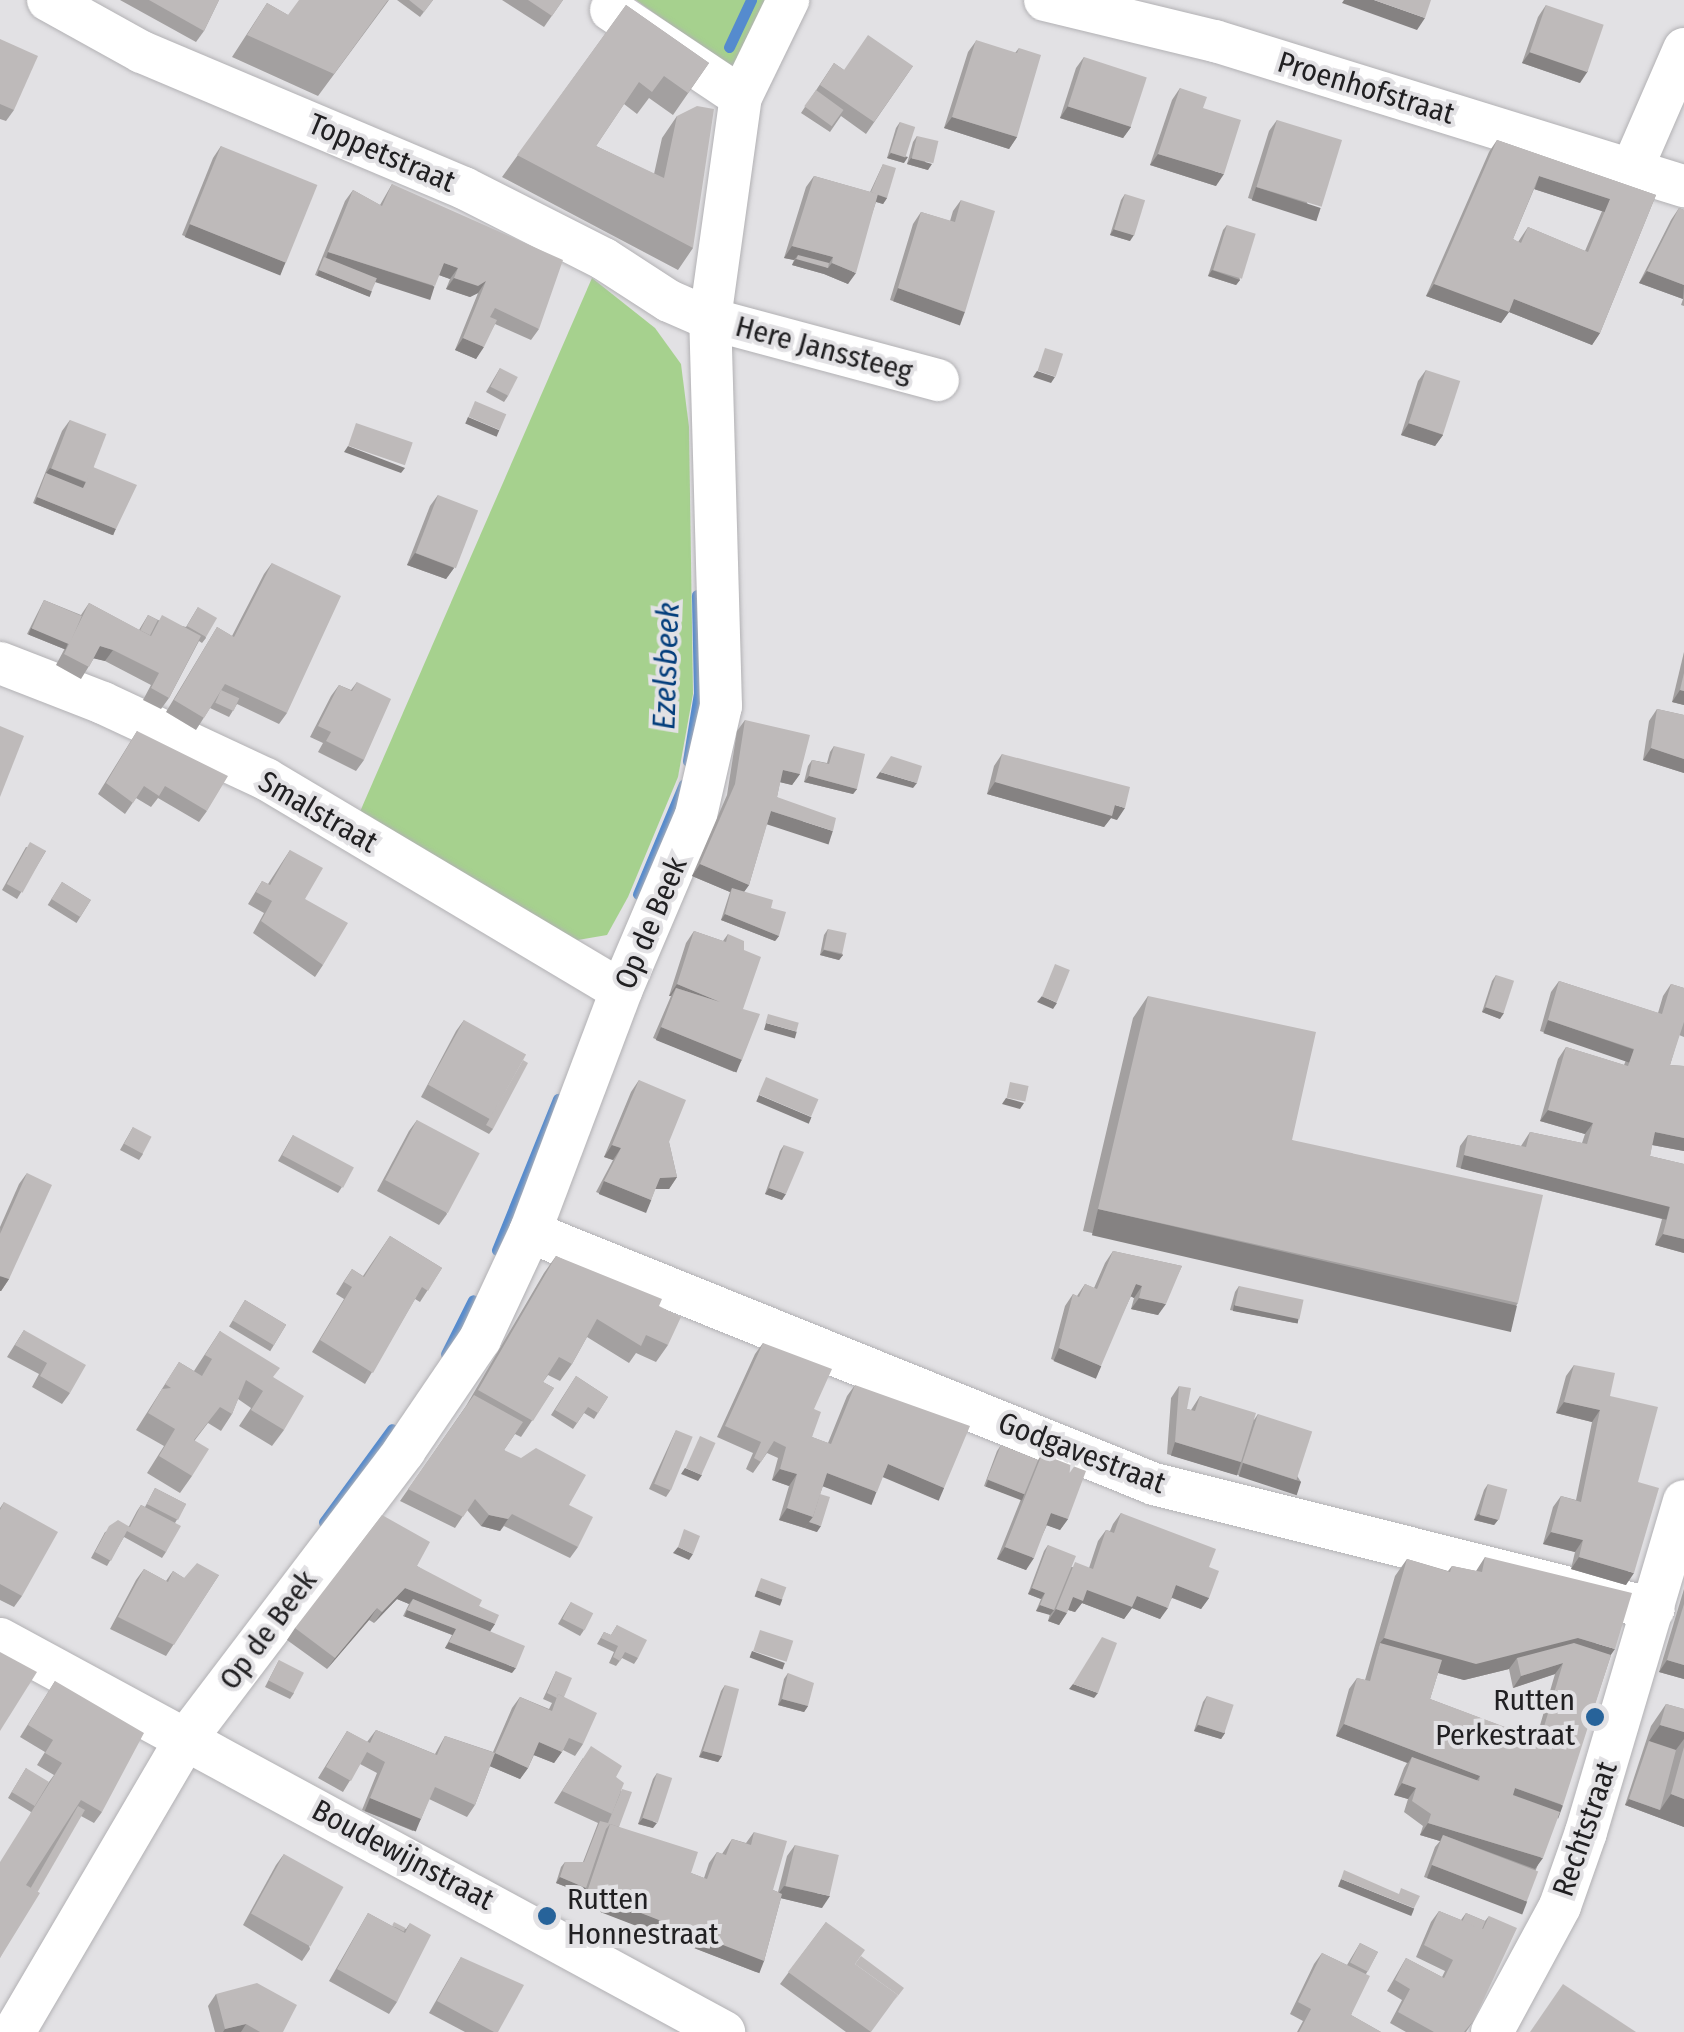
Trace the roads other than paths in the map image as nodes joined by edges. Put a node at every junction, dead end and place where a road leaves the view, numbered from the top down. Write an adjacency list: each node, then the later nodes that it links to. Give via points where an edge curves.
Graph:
1 (48, 0): 9 (street, Toppetstraat, via 142,52 464,188)
2 (788, 0): 6 (street, Op de Beek)
3 (1046, 0): 7 (street, Proenhofstraat, via 1215,40)
4 (611, 10): 6 (street)
5 (1684, 49): 7 (street)
6 (740, 96): 9 (street, Op de Beek)
7 (1630, 171): 8 (street, Proenhofstraat)
8 (1684, 186)
9 (710, 319): 10 (street, Here Janssteeg); 12 (street, Op de Beek, via 720,706 696,815)
10 (938, 380)
11 (0, 663): 12 (street, Smalstraat, via 266,779)
12 (621, 991): 13 (street, Op de Beek)
13 (530, 1232): 15 (street, Godgavestraat, via 1154,1484); 17 (street, Op de Beek, via 480,1339 415,1435)
14 (1684, 1500): 15 (street, Rechtstraat)
15 (1654, 1609): 20 (street, Rechtstraat, via 1542,1982)
16 (0, 1639): 17 (street, Boudewijnstraat)
17 (185, 1740): 18 (street); 19 (street, Boudewijnstraat)
18 (14, 2032)
19 (724, 2032)
20 (1492, 2032)

